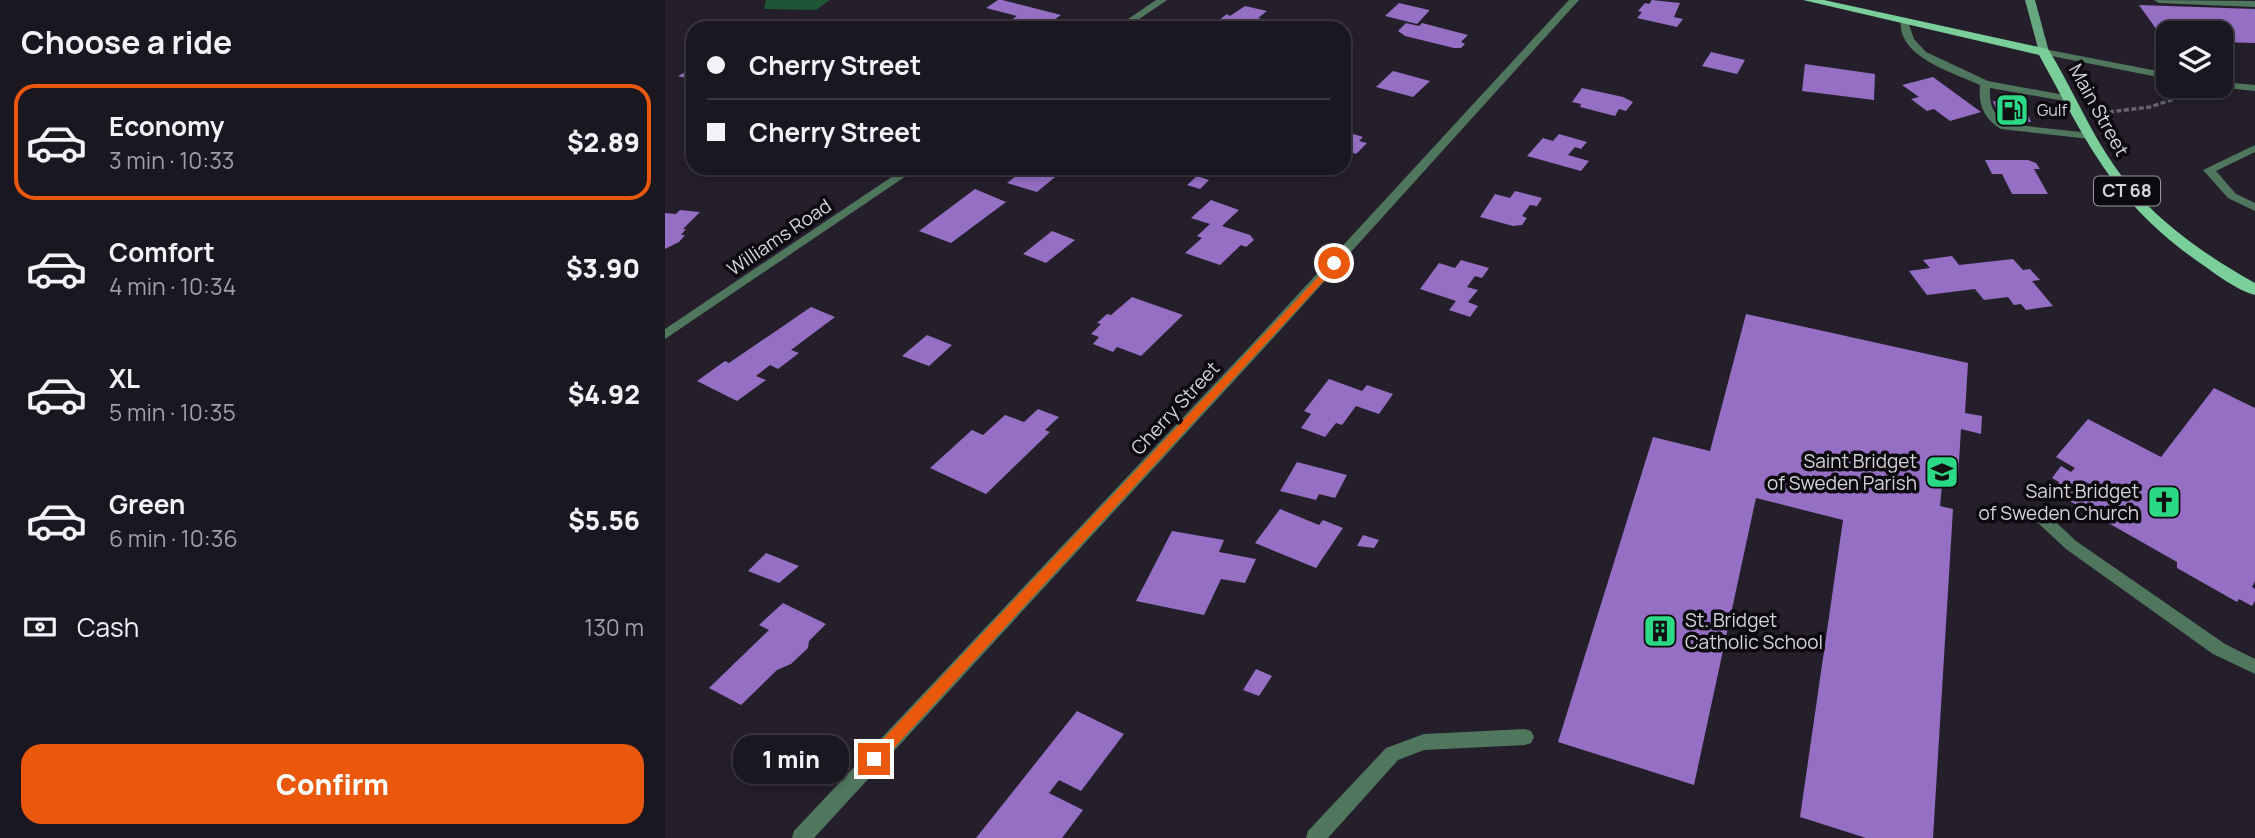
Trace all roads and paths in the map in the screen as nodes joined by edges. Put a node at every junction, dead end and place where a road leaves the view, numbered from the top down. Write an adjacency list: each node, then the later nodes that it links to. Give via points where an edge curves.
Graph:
1 (1161, 0): 7 (street)
2 (1574, 0): 26 (street, Cherry Street)
3 (1809, 0): 8 (main road)
4 (2030, 0): 9 (street)
5 (2159, 0): 6 (street)
6 (2255, 4)
7 (1130, 21)
8 (1905, 21): 9 (main road); 11 (street, via 1909,40 1923,54)
9 (2044, 51): 10 (street); 15 (main road, Main Street / CT 68)
10 (2156, 74)
11 (1985, 84): 15 (street); 17 (street, via 1983,104 1994,121 2005,127)
12 (2233, 86): 13 (street)
13 (2255, 89)
14 (2174, 98): 16 (path, via 2162,106)
15 (2070, 99): 17 (main road, Main Street / CT 68)
16 (2109, 112)
17 (2090, 136): 21 (main road, Main Street / CT 68, via 2114,174 2152,215 2194,250)
18 (2255, 148): 20 (street, via 2209,170 2232,196)
19 (902, 175): 22 (street, Williams Road)
20 (2255, 208)
21 (2255, 290)
22 (665, 335)
23 (2042, 518): 24 (street, via 2071,545 2219,649)
24 (2255, 667)
25 (1525, 737): 27 (street, via 1424,742 1392,754)
26 (801, 838)
27 (1315, 838)

